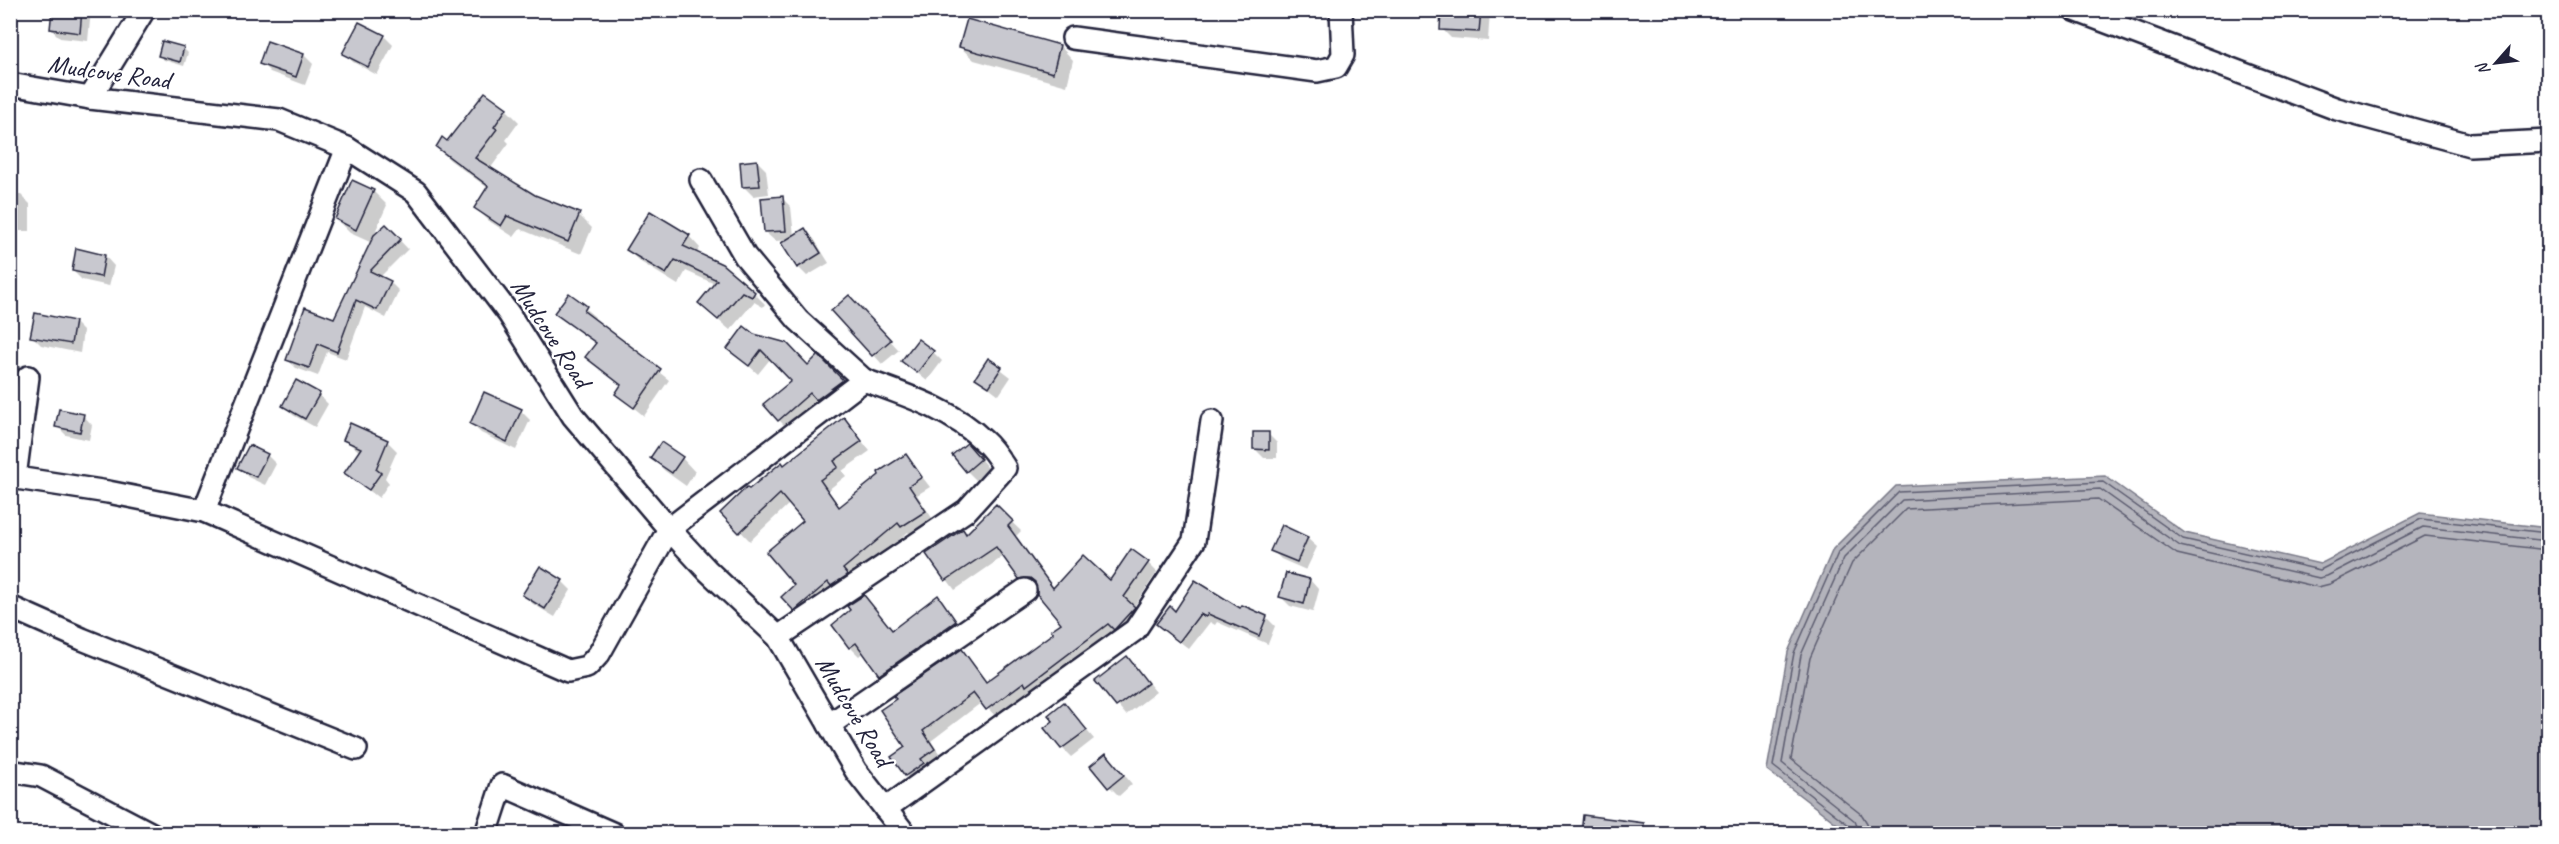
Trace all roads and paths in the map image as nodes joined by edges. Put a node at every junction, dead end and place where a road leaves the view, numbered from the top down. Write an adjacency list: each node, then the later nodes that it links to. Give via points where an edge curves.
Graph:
1 (144, 10): 6 (street)
2 (1341, 10): 4 (street, via 1343,55 1336,67 1317,71)
3 (2075, 10): 7 (street, via 2337,109 2469,145)
4 (1074, 38)
5 (10, 84): 6 (street, Mudcove Road)
6 (90, 98): 8 (street, Mudcove Road, via 279,120)
7 (2548, 141)
8 (347, 148): 14 (street); 15 (street, Mudcove Road, via 416,192 509,314 573,416)
9 (701, 180): 11 (street, via 745,256 798,320)
10 (28, 377): 13 (street)
11 (864, 380): 15 (street); 18 (street, via 950,416 985,442 1005,468 967,510)
12 (1212, 421): 22 (street, via 1194,542 1135,630)
13 (13, 477): 14 (street)
14 (204, 511): 15 (street, via 568,671 587,667 599,654)
15 (669, 529): 18 (street, Mudcove Road)
16 (1025, 590): 19 (street)
17 (10, 607): 20 (street)
18 (778, 637): 19 (street, Mudcove Road)
19 (829, 725): 22 (street, Mudcove Road, via 856,771)
20 (356, 749)
21 (10, 771): 23 (street, via 41,776)
22 (885, 809): 26 (street, Mudcove Road)
23 (152, 834)
24 (486, 834): 25 (street, via 502,785)
25 (614, 834)
26 (905, 834)

